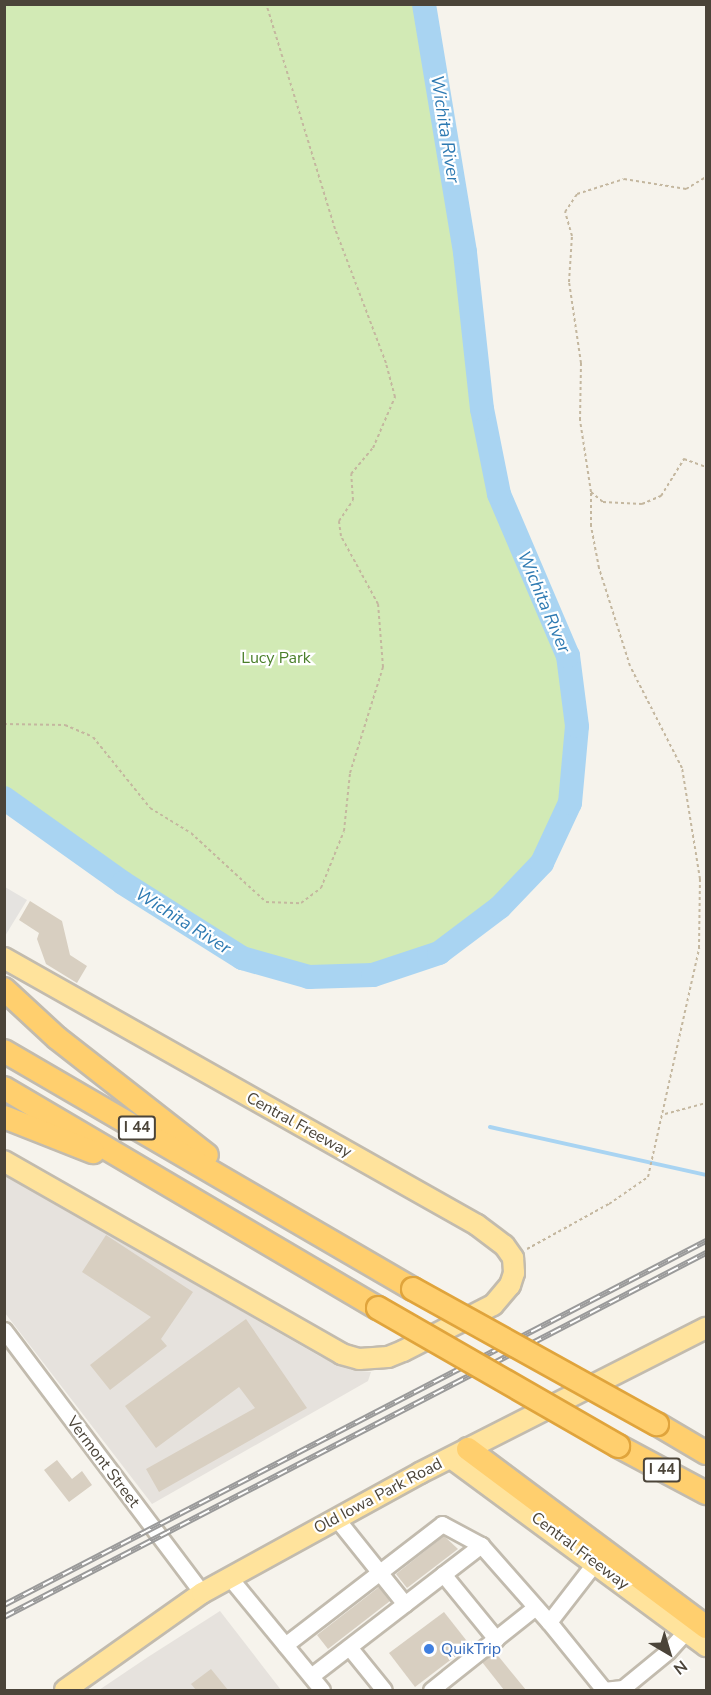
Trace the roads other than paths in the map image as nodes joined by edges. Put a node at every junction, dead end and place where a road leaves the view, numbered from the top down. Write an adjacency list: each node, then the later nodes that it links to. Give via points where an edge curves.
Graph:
1 (4, 958): 6 (main road, Central Freeway, via 477,1225 504,1245 513,1258 510,1285 493,1305 403,1351 388,1357 359,1359 342,1354)
2 (4, 989): 8 (highway, via 57,1038)
3 (4, 1051): 8 (highway, I 44)
4 (4, 1088): 7 (highway, I 44)
5 (4, 1117): 7 (highway)
6 (4, 1161)
7 (167, 1181): 13 (highway, I 44, bridge, via 378,1308)
8 (270, 1204): 11 (highway, I 44, bridge)
9 (706, 1328): 12 (main road, Old Iowa Park Road)
10 (4, 1330): 20 (street, Vermont Street)
11 (706, 1453)
12 (459, 1454): 14 (main road, Old Iowa Park Road); 16 (highway)
13 (706, 1493)
14 (336, 1518): 17 (street); 19 (main road, Old Iowa Park Road)
15 (481, 1545): 17 (street, via 442,1524); 18 (street); 22 (street)
16 (599, 1557): 23 (street); 24 (highway)
17 (380, 1572): 21 (street); 26 (street)
18 (443, 1574): 21 (street); 25 (street)
19 (230, 1578): 20 (main road, Old Iowa Park Road); 26 (street)
20 (202, 1593): 30 (main road, Old Iowa Park Road)
21 (405, 1604): 28 (street)
22 (534, 1608): 23 (street); 25 (street)
23 (549, 1622): 34 (street)
24 (696, 1626): 27 (main road); 34 (street, via 623,1688)
25 (496, 1639): 33 (street)
26 (285, 1645): 29 (street)
27 (706, 1646)
28 (349, 1647): 29 (street); 32 (street)
29 (311, 1676): 31 (street)
30 (65, 1690)
31 (322, 1690)
32 (384, 1690)
33 (431, 1690)
34 (604, 1690)

